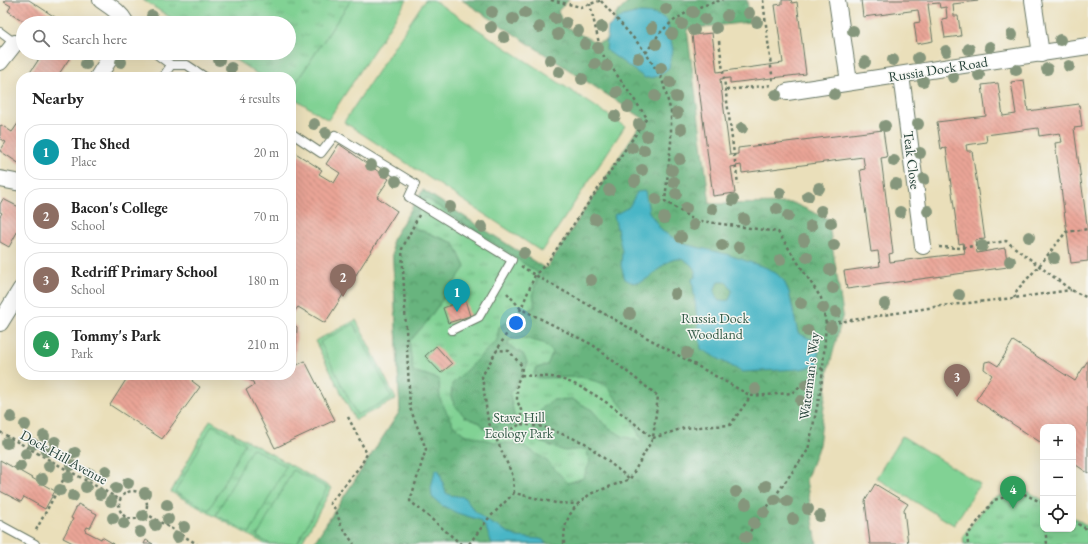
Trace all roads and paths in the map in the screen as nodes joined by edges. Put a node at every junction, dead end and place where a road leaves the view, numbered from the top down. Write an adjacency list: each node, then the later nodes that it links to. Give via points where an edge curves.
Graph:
1 (101, 0): 9 (street)
2 (551, 0): 8 (path, via 581,7)
3 (723, 0): 14 (path, via 702,5 679,16 660,33)
4 (763, 0): 25 (path, via 774,84)
5 (837, 0): 24 (street)
6 (1033, 0): 15 (street)
7 (601, 1): 8 (path); 14 (path, Waterman's Way)
8 (590, 4): 36 (path, via 601,52 647,118 547,263)
9 (122, 16)
10 (0, 32): 12 (lane)
11 (719, 41): 25 (path)
12 (15, 43): 18 (street)
13 (1088, 46): 15 (street, Russia Dock Road)
14 (646, 53): 44 (path, Waterman's Way, via 662,79 672,112 665,201 694,220 778,232 821,298)
15 (1041, 54): 23 (street, Russia Dock Road)
16 (109, 60): 20 (street)
17 (164, 60): 19 (lane)
18 (0, 62)
19 (170, 65): 21 (lane); 22 (lane, via 187,65)
20 (101, 72)
21 (166, 72)
22 (198, 72)
23 (901, 75): 24 (street, Russia Dock Road); 33 (street, Teak Close)
24 (849, 82): 26 (street, Russia Dock Road)
25 (726, 90): 30 (path)
26 (787, 92)
27 (296, 136): 31 (lane, via 321,153 335,135 415,184 409,197)
28 (0, 179): 29 (street)
29 (16, 182)
30 (738, 184)
31 (424, 206): 34 (lane); 69 (path, via 402,249 410,408 426,449 410,501)
32 (1088, 229): 35 (path, via 1066,232)
33 (923, 246): 35 (path, via 961,248 1006,241)
34 (512, 260): 36 (path); 37 (lane)
35 (1039, 266): 38 (path); 40 (path, via 1017,290)
36 (535, 275): 42 (path); 49 (path)
37 (498, 284): 42 (path); 45 (lane, via 479,317)
38 (1071, 290): 40 (path); 41 (path)
39 (16, 297): 43 (street)
40 (1014, 298): 44 (path, via 941,306)
41 (1088, 298)
42 (522, 309): 46 (path); 54 (path, via 593,345 658,396)
43 (0, 323)
44 (826, 324): 47 (path, Waterman's Way)
45 (452, 330)
46 (497, 350): 48 (path, via 509,351 516,358 522,366); 53 (path, via 482,376 488,421)
47 (823, 367): 49 (path, via 792,393); 72 (path, Waterman's Way, via 808,450)
48 (522, 375): 51 (path, via 517,383 517,400); 54 (path, via 553,378 578,386 616,409)
49 (751, 396): 54 (path, via 730,424 684,428)
50 (348, 417): 68 (path, via 367,454 330,503 336,510 341,526)
51 (522, 424): 53 (path); 56 (path, via 544,426 585,443)
52 (0, 432): 55 (path, Dock Hill Avenue)
53 (495, 437): 57 (path, via 513,476)
54 (652, 438): 56 (path)
55 (68, 471): 58 (path, Dock Hill Avenue); 66 (path)
56 (630, 479): 60 (path, via 590,494)
57 (514, 493): 60 (path, via 556,503); 70 (path, via 488,518)
58 (119, 499): 61 (path, Dock Hill Avenue, via 118,508 124,516 132,519); 61 (path, Dock Hill Avenue, via 130,490 140,492 147,504)
59 (1040, 502): 73 (path, via 1022,493 994,500 967,536)
60 (578, 504): 71 (path, via 564,528)
61 (145, 513): 67 (path)
62 (1076, 523): 64 (path)
63 (0, 525): 66 (lane)
64 (1088, 530)
65 (1045, 532): 74 (path)
66 (31, 543)
67 (197, 544)
68 (354, 544)
69 (461, 544)
70 (469, 544)
71 (564, 544)
72 (741, 544)
73 (968, 544)
74 (1047, 544)

